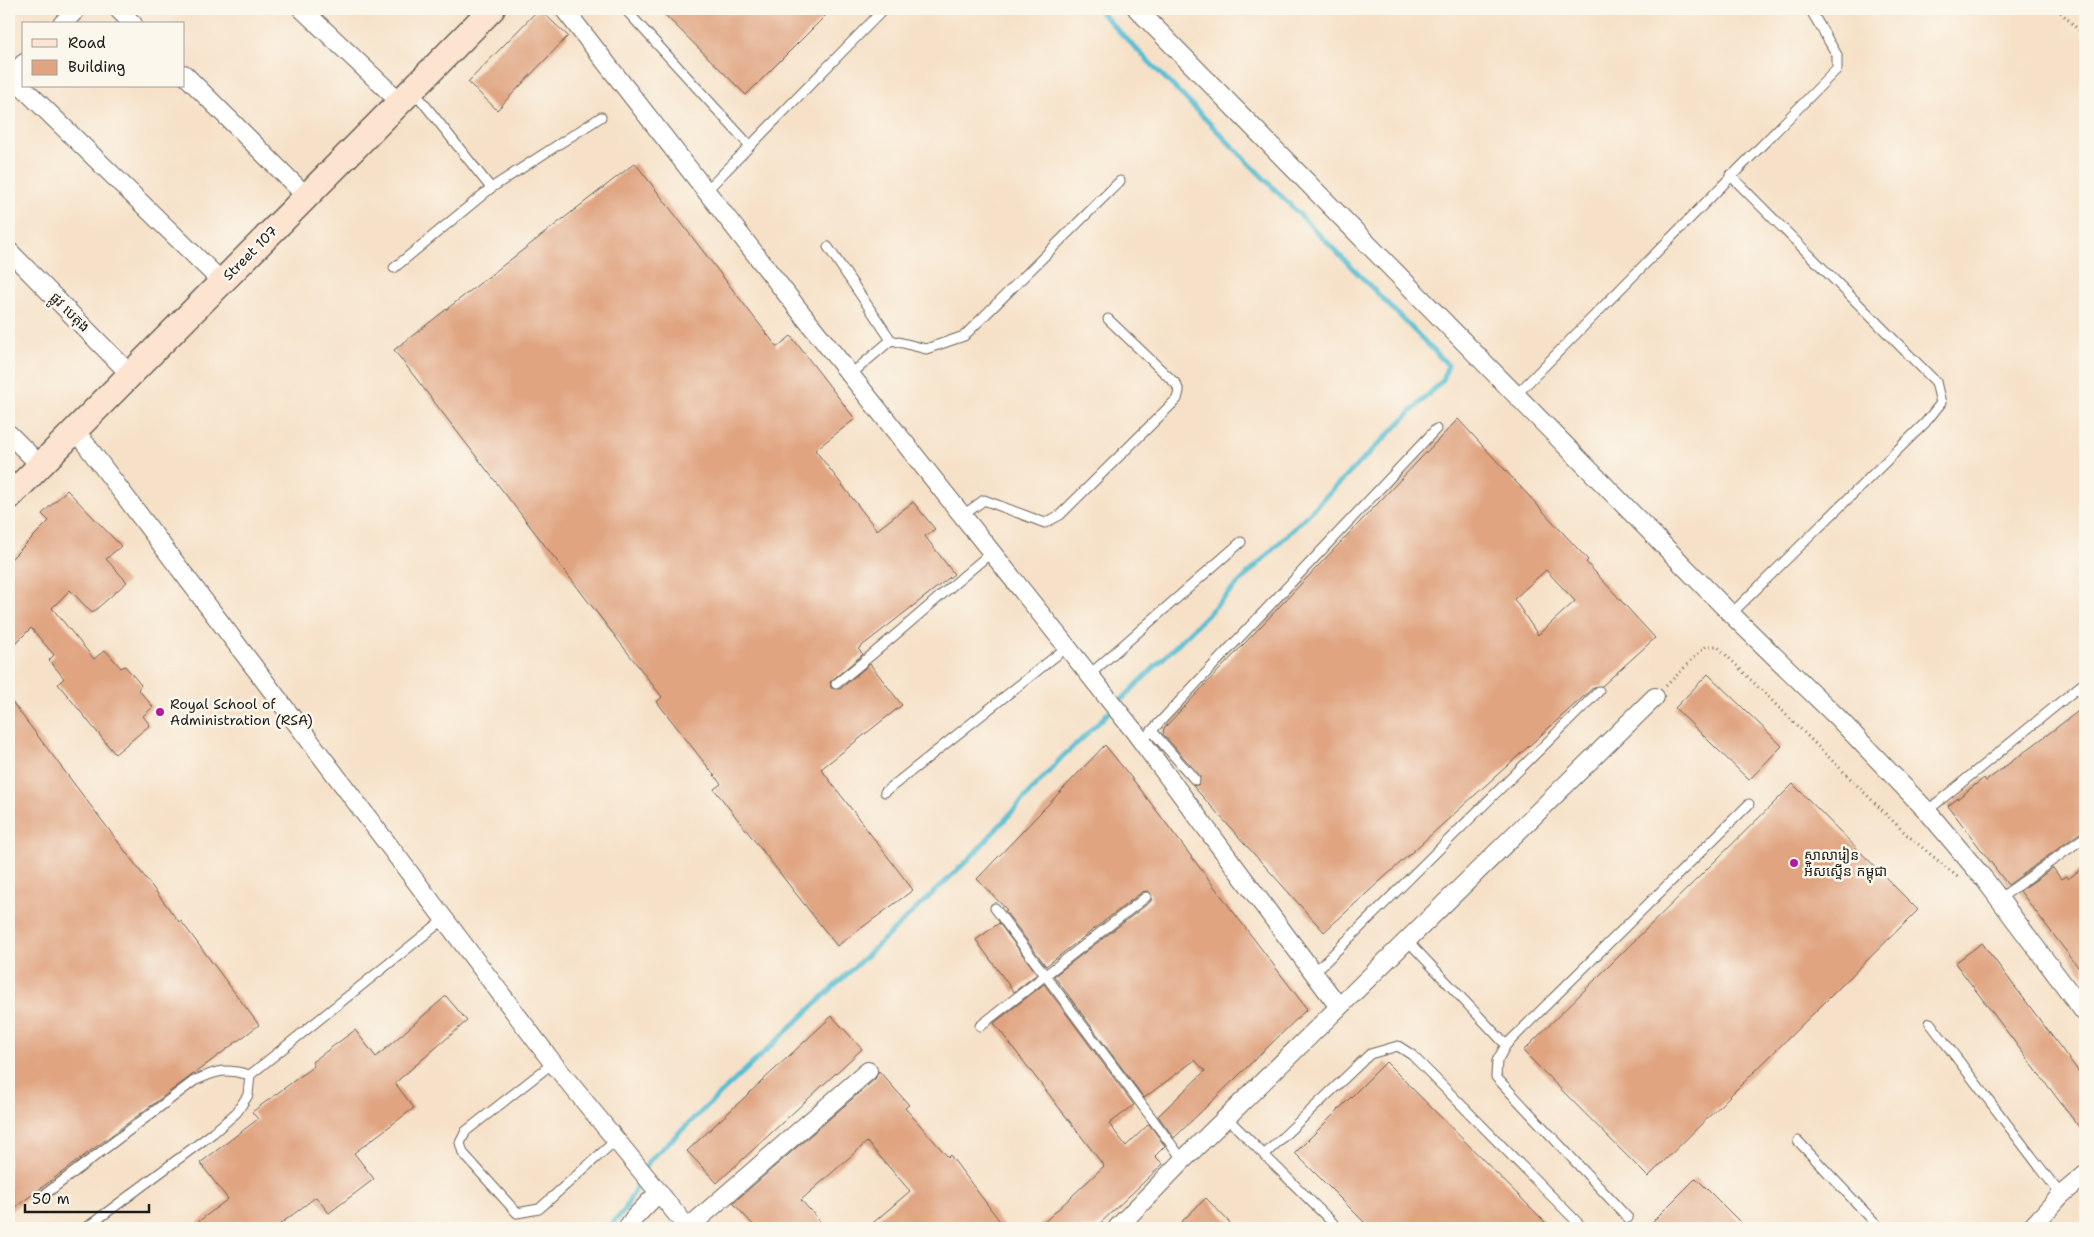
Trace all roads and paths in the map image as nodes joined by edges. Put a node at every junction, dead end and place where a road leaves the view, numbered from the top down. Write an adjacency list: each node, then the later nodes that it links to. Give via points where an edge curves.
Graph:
1 (77, 9): 11 (street)
2 (118, 9): 12 (street)
3 (302, 9): 17 (street)
4 (492, 9): 17 (street, Street 107)
5 (564, 9): 23 (street)
6 (625, 9): 19 (lane)
7 (884, 9): 19 (lane)
8 (1137, 9): 33 (street)
9 (1810, 9): 20 (lane, via 1837,55 1837,69)
10 (2057, 9): 13 (path)
11 (64, 22)
12 (132, 22)
13 (2085, 36)
14 (22, 65): 16 (street)
15 (185, 75): 24 (street)
16 (9, 76): 28 (street)
17 (406, 96): 22 (lane); 24 (street, Street 107)
18 (601, 117): 22 (lane)
19 (750, 146): 23 (lane)
20 (1730, 176): 33 (lane); 42 (lane, via 1936,382 1941,403 1925,423)
21 (1120, 181): 30 (lane, via 964,336 926,349)
22 (491, 188): 27 (lane)
23 (706, 191): 32 (street)
24 (306, 196): 28 (street, Street 107)
25 (828, 247): 30 (lane)
26 (9, 251): 31 (street, ផ្លូវ បេតុង)
27 (394, 268)
28 (222, 282): 31 (street, Street 107)
29 (1108, 319): 39 (lane, via 1176,384 1180,391 1178,399 1060,515 1045,523 984,500)
30 (891, 340): 32 (lane)
31 (130, 374): 35 (street, Street 107)
32 (850, 375): 39 (street)
33 (1516, 395): 42 (street)
34 (1436, 429): 49 (lane)
35 (75, 430): 37 (street, Street 107); 59 (street)
36 (9, 434): 37 (street)
37 (40, 465): 38 (street, Street 107)
38 (9, 497)
39 (962, 516): 41 (street)
40 (1241, 542): 44 (lane)
41 (992, 552): 43 (street); 46 (lane)
42 (1731, 614): 53 (street, via 1837,716)
43 (1067, 647): 44 (street); 51 (lane)
44 (1092, 679): 49 (street)
45 (2085, 682): 53 (lane)
46 (836, 684)
47 (1599, 691): 61 (lane)
48 (1655, 697): 55 (path, via 1706,646 1717,646 1905,833); 60 (street)
49 (1142, 735): 50 (lane); 61 (street)
50 (1195, 780)
51 (886, 792)
52 (1749, 804): 67 (lane)
53 (1928, 812): 57 (street)
54 (2085, 837): 57 (lane)
55 (1964, 882)
56 (1146, 897): 62 (lane)
57 (1999, 899): 64 (street)
58 (996, 908): 62 (lane)
59 (443, 920): 68 (street); 70 (lane)
60 (1407, 940): 63 (street); 67 (lane)
61 (1314, 973): 63 (street)
62 (1046, 976): 66 (lane); 75 (lane)
63 (1339, 1007): 71 (street)
64 (2084, 1008)
65 (1930, 1023): 78 (lane)
66 (980, 1026)
67 (1506, 1045): 80 (lane, via 1496,1061 1496,1078)
68 (553, 1063): 72 (street); 72 (lane, via 466,1131 460,1143 463,1153 517,1214 539,1208)
69 (868, 1071): 83 (street)
70 (250, 1075): 79 (lane, via 231,1069 194,1081); 81 (lane, via 248,1095 237,1112)
71 (1227, 1118): 74 (lane); 75 (street)
72 (616, 1140): 77 (street)
73 (1798, 1141): 87 (lane)
74 (1264, 1155): 85 (lane); 86 (lane, via 1370,1054 1398,1046 1412,1055)
75 (1183, 1160): 84 (street)
76 (2085, 1175): 78 (street)
77 (656, 1189): 82 (street); 83 (street)
78 (2061, 1195): 88 (street)
79 (40, 1198)
80 (1628, 1218)
81 (86, 1228)
82 (627, 1228)
83 (688, 1228)
84 (1117, 1228)
85 (1338, 1228)
86 (1583, 1228)
87 (1880, 1228)
88 (2031, 1228)

